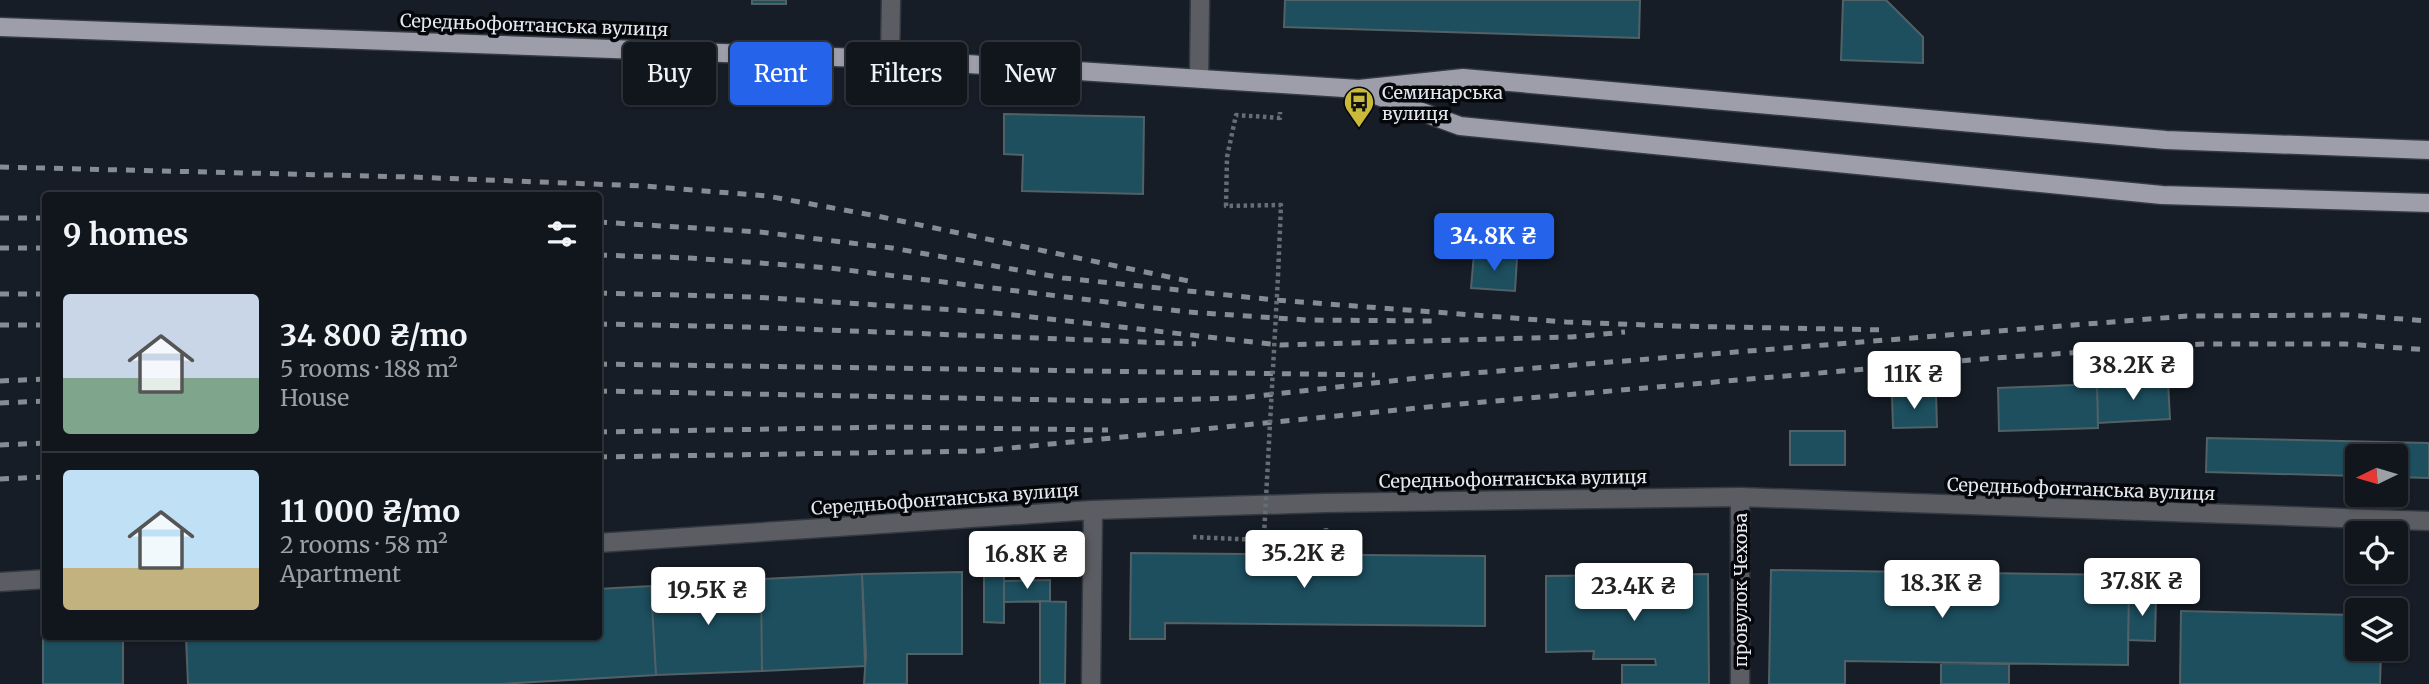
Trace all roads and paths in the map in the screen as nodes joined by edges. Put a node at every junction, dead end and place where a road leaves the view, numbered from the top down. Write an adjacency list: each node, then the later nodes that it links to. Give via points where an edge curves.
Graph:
1 (891, 0): 4 (street)
2 (1200, 0): 7 (street)
3 (0, 27): 5 (main road, Середньофонтанська вулиця)
4 (890, 42)
5 (846, 57)
6 (967, 64): 7 (main road, Середньофонтанська вулиця)
7 (1199, 78): 8 (main road, Середньофонтанська вулиця)
8 (1282, 84): 9 (main road, Середньофонтанська вулиця); 16 (path, bridge, via 1280,118 1236,115 1226,181 1226,206 1281,205)
9 (1359, 89): 10 (main road, Середньофонтанська вулиця, via 1463,78 2166,140); 11 (main road, Середньофонтанська вулиця, via 1460,126 2162,195)
10 (2429, 150)
11 (2429, 203)
12 (1741, 496): 13 (street, Середньофонтанська вулиця); 14 (street, Середньофонтанська вулиця); 22 (street, провулок Чехова)
13 (1093, 510): 17 (street, Середньофонтанська вулиця); 21 (street)
14 (2429, 521)
15 (1193, 538): 16 (path)
16 (1264, 538): 18 (path)
17 (602, 543)
18 (1326, 543)
19 (42, 579): 20 (street)
20 (0, 582)
21 (1091, 684)
22 (1740, 684)

